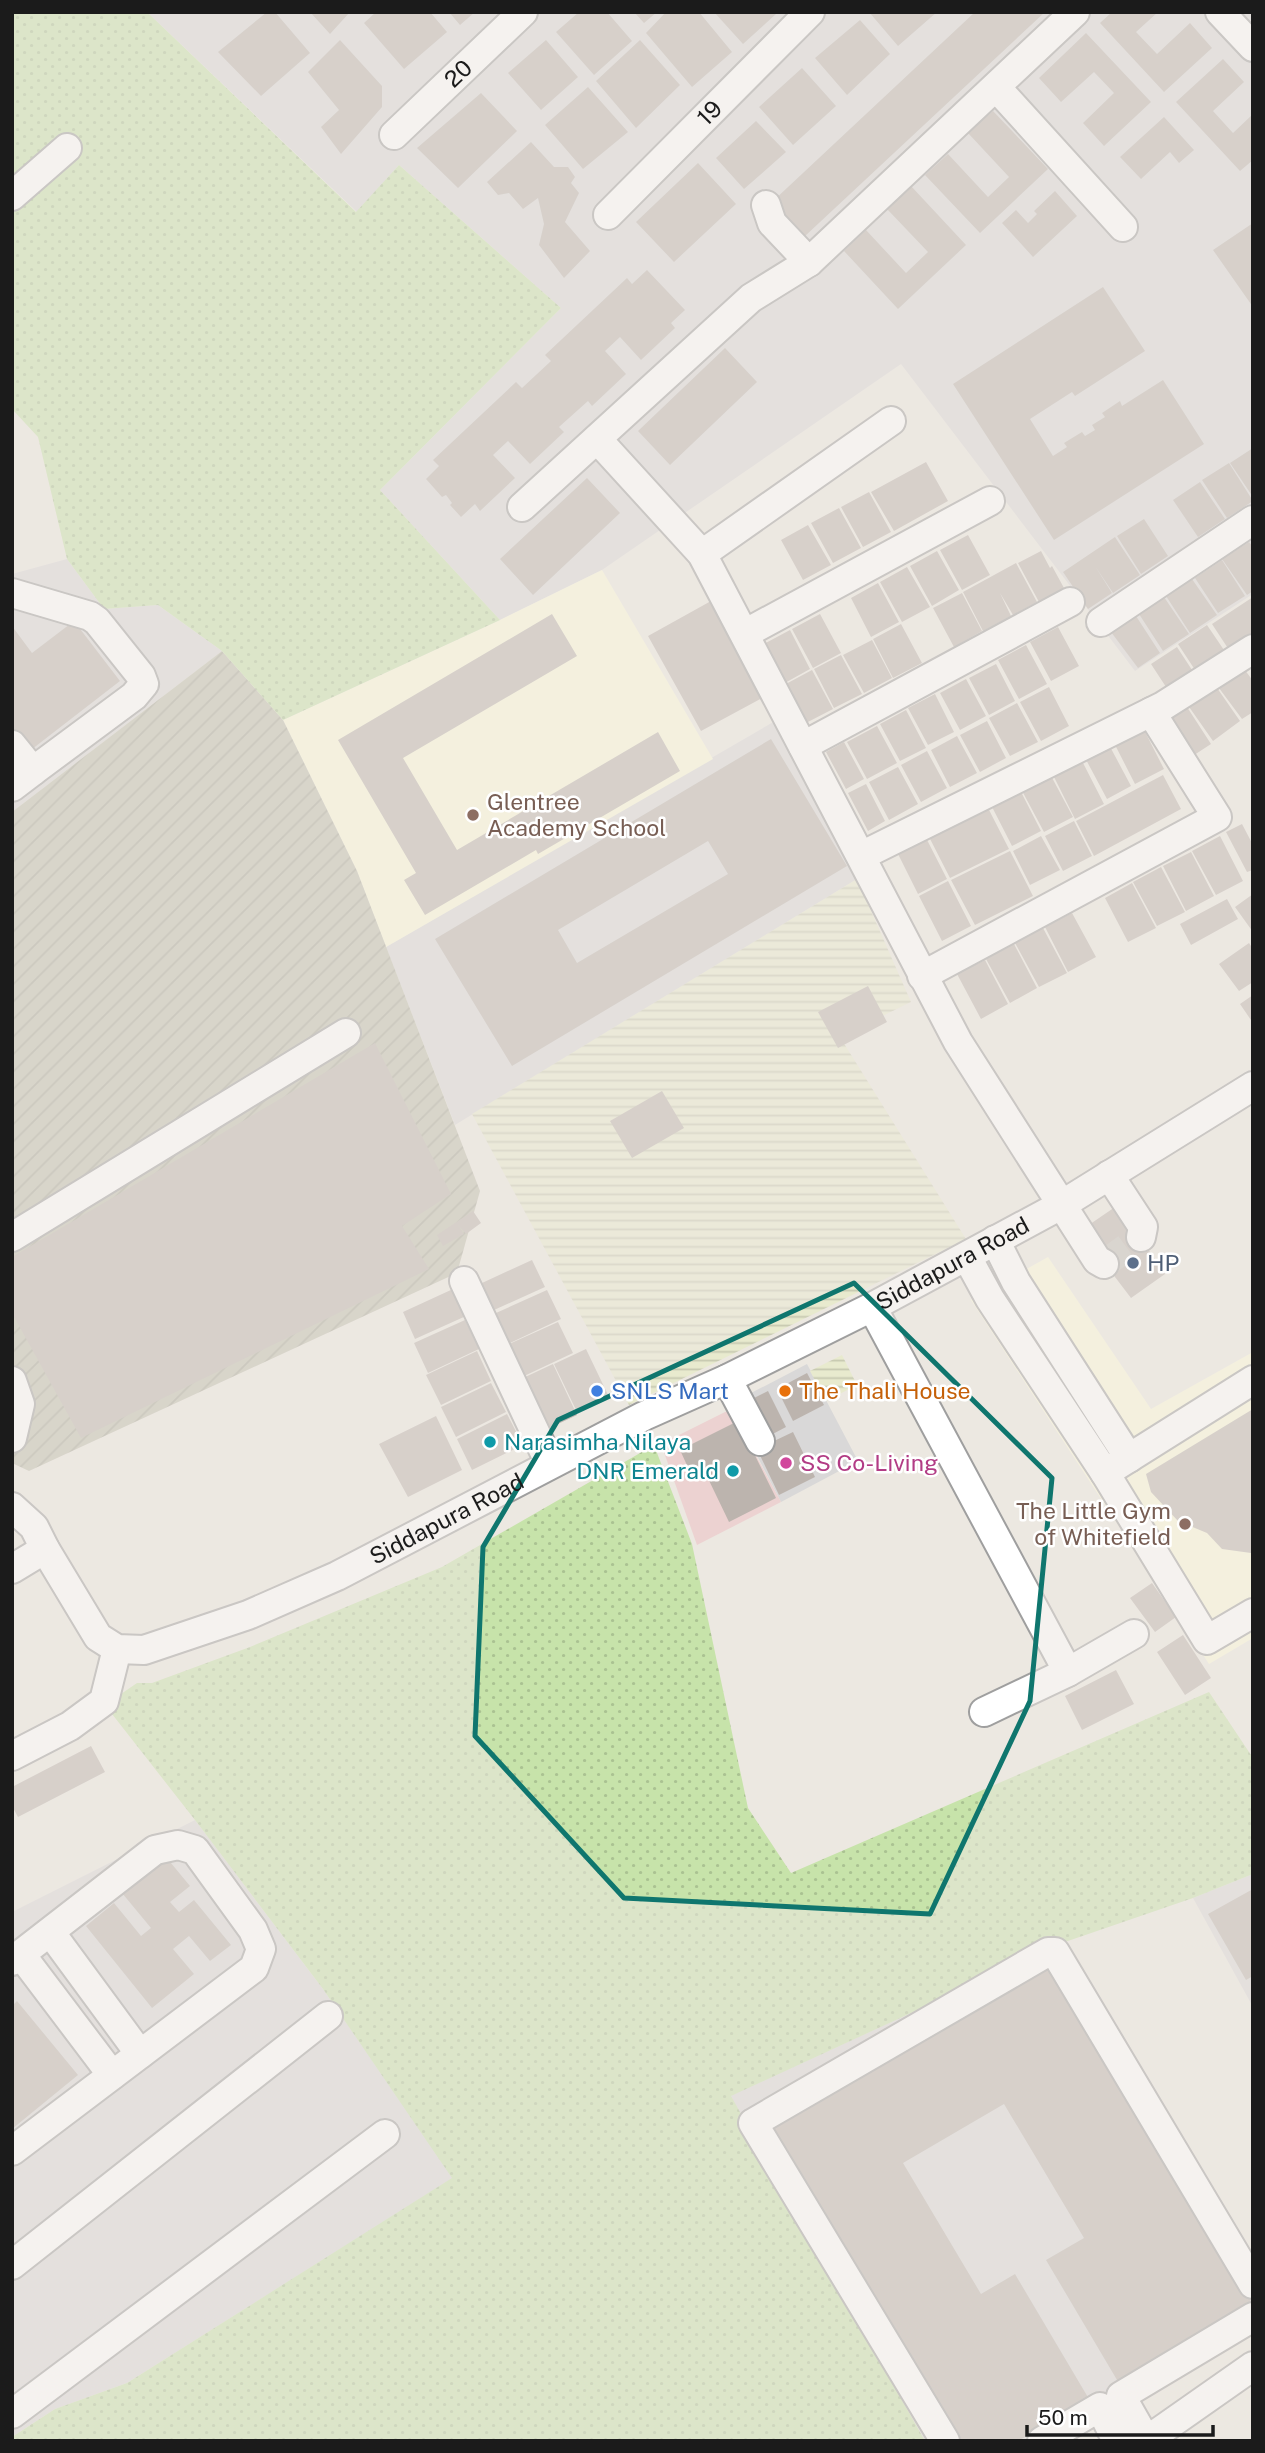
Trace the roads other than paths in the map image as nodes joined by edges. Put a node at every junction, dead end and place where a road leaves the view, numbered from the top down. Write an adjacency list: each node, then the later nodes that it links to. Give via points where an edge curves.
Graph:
1 (523, 12): 7 (street, 20)
2 (810, 12): 11 (street, 19)
3 (1075, 12): 6 (street)
4 (1220, 12): 5 (street)
5 (1253, 47)
6 (996, 87): 12 (street); 13 (street)
7 (394, 135)
8 (67, 148): 9 (street)
9 (12, 196)
10 (766, 205): 13 (street, via 772,223)
11 (608, 215)
12 (1123, 227)
13 (809, 262): 15 (street, via 751,298)
14 (891, 421): 19 (street)
15 (597, 439): 17 (street); 19 (street)
16 (990, 501): 23 (street)
17 (522, 507)
18 (1253, 520): 22 (street)
19 (702, 554): 23 (street)
20 (12, 593): 28 (street, via 97,621 144,684)
21 (1070, 602): 27 (street)
22 (1101, 622)
23 (746, 634): 27 (street)
24 (1253, 649): 25 (street)
25 (1151, 712): 29 (street); 30 (street, via 1217,817)
26 (12, 745): 28 (street)
27 (803, 746): 29 (street)
28 (22, 779)
29 (861, 856): 30 (street)
30 (922, 976): 34 (street, via 958,1042)
31 (346, 1032): 35 (street)
32 (1253, 1086): 33 (street, Siddapura Road)
33 (1109, 1175): 34 (street, Siddapura Road); 36 (street, via 1143,1227)
34 (1063, 1204): 37 (street, Siddapura Road); 39 (street, via 1097,1260)
35 (12, 1237)
36 (1141, 1237)
37 (995, 1240): 38 (street, Siddapura Road); 47 (street, via 1016,1282)
38 (967, 1257): 41 (street, Siddapura Road); 49 (street)
39 (1104, 1264)
40 (464, 1281): 48 (street)
41 (872, 1307): 42 (street, Siddapura Road); 56 (street)
42 (727, 1379): 46 (street); 48 (street, Siddapura Road)
43 (1253, 1380): 47 (street)
44 (12, 1381): 45 (street, via 20,1404)
45 (12, 1438)
46 (760, 1441)
47 (1129, 1458): 49 (street)
48 (550, 1464): 55 (street, Siddapura Road, via 337,1576 248,1615 144,1650)
49 (1105, 1473): 53 (street, via 1207,1640)
50 (12, 1507): 51 (street, via 34,1527)
51 (45, 1549): 52 (street); 55 (street, via 98,1637)
52 (12, 1569)
53 (1253, 1613)
54 (1134, 1634): 56 (street)
55 (117, 1649): 58 (street, via 104,1701 70,1726)
56 (1068, 1672): 57 (street)
57 (984, 1712)
58 (12, 1756)
59 (51, 1933): 60 (street); 62 (street); 62 (street, via 155,1850 178,1845 195,1850 253,1930 261,1949 254,1968)
60 (17, 1959): 63 (street)
61 (328, 2016): 66 (street)
62 (140, 2054): 63 (street)
63 (112, 2075): 65 (street)
64 (385, 2134): 70 (street)
65 (12, 2151)
66 (12, 2265)
67 (1253, 2284): 71 (street, via 1055,1952 1048,1952 754,2123)
68 (1253, 2317): 74 (street, via 1121,2396)
69 (1253, 2366): 74 (street)
70 (12, 2414)
71 (945, 2441)
72 (1042, 2441): 73 (street, via 1100,2407)
73 (1117, 2441)
74 (1146, 2441)

